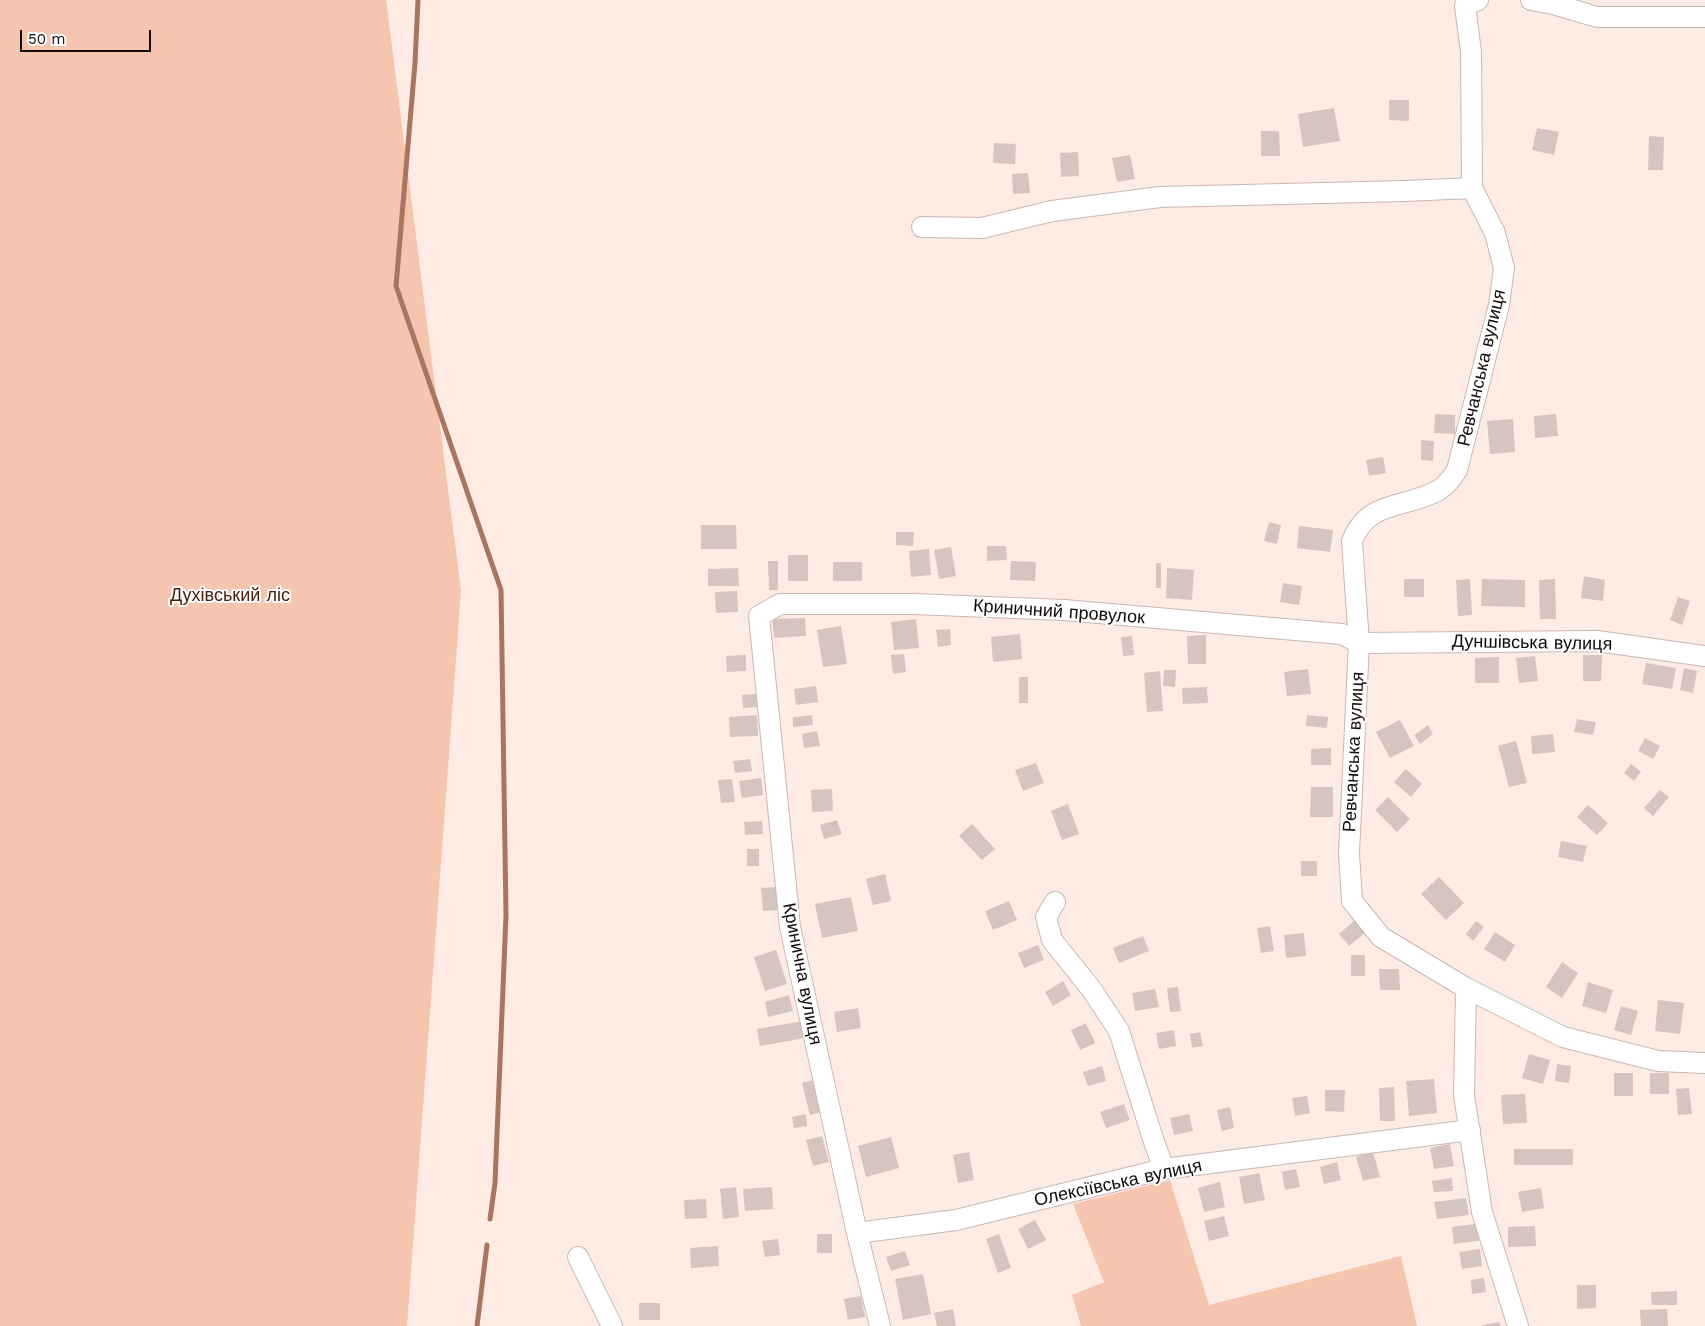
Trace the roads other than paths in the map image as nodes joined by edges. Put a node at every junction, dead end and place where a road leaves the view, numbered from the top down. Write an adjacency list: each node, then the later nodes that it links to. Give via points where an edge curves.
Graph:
1 (1478, 0): 4 (street, via 1465,6 1471,52)
2 (1531, 0): 3 (street, via 1597,17)
3 (1705, 17)
4 (1472, 188): 5 (street, via 1160,197 1052,211 982,228); 7 (street, Ревчанська вулиця, via 1495,233 1504,268 1499,305 1457,470 1438,491 1380,510 1357,527 1352,541 1352,557)
5 (922, 227)
6 (759, 616): 7 (street, Криничний провулок, via 780,604 913,604 1064,610 1342,634); 14 (street, Кринична вулиця, via 790,927)
7 (1359, 643): 8 (street, Дуншівська вулиця, via 1597,641); 10 (street, Ревчанська вулиця, via 1349,853 1352,901 1381,938)
8 (1705, 656)
9 (1055, 902): 13 (street, via 1046,916 1052,940 1120,1031)
10 (1466, 988): 11 (street, Ревчанська вулиця, via 1563,1037 1658,1060); 12 (street, via 1464,1096)
11 (1705, 1063)
12 (1470, 1130): 13 (street, Олексіївська вулиця); 18 (street, via 1482,1212)
13 (1164, 1169): 14 (street, Олексіївська вулиця, via 956,1220)
14 (857, 1233): 17 (street, Кринична вулиця)
15 (578, 1258): 16 (street)
16 (612, 1326)
17 (880, 1326)
18 (1518, 1326)

